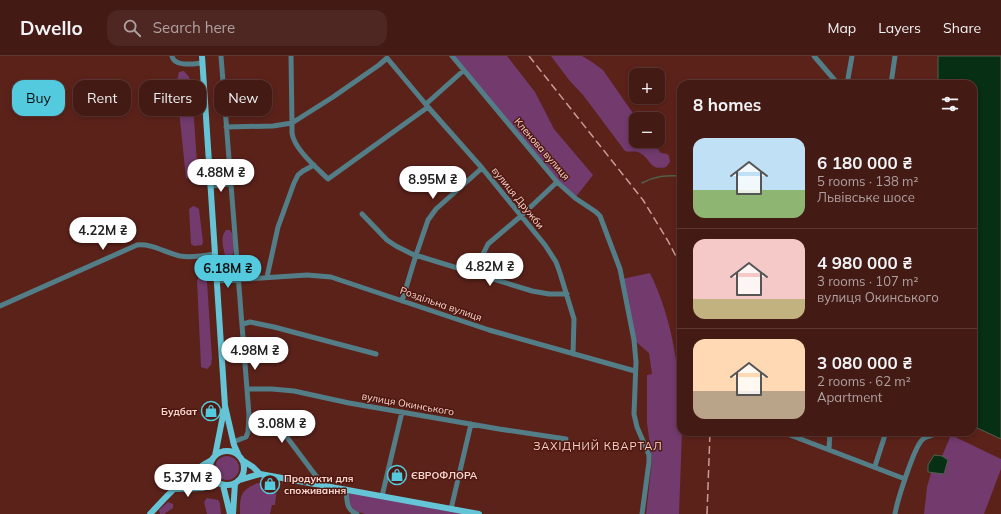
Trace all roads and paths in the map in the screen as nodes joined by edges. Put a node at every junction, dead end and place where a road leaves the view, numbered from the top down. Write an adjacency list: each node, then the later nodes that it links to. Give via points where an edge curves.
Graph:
1 (172, 56): 10 (street, via 172,59 179,63)
2 (202, 56): 10 (main road)
3 (221, 56): 17 (street)
4 (291, 56): 16 (street)
5 (452, 56): 11 (street, Кленова вулиця)
6 (814, 56): 12 (street)
7 (852, 56): 13 (street)
8 (895, 56): 14 (street)
9 (386, 57): 15 (street, вулиця Дружби); 16 (street, вулиця Дружби)
10 (202, 64): 22 (main road)
11 (463, 71): 15 (street); 20 (street, Кленова вулиця)
12 (835, 80)
13 (848, 80)
14 (892, 80)
15 (427, 106): 18 (street, via 328,179); 19 (street, вулиця Дружби)
16 (292, 124): 17 (street); 18 (street, via 295,140)
17 (226, 127): 21 (street)
18 (314, 165): 28 (street, via 298,175 294,183 278,227)
19 (482, 168): 24 (street, вулиця Дружби); 26 (street, via 436,209 428,220)
20 (557, 182): 24 (street); 37 (street, Кленова вулиця, via 596,212 605,227 622,279 634,340)
21 (230, 184): 22 (street); 29 (street)
22 (210, 186): 25 (main road)
23 (362, 214): 26 (street, via 387,240)
24 (521, 216): 27 (street, via 488,244); 31 (street, вулиця Дружби, via 556,262)
25 (215, 254): 30 (main road); 33 (street, via 181,256 146,245 137,245)
26 (416, 255): 27 (street); 32 (street)
27 (476, 274): 31 (street, via 532,292)
28 (267, 277): 29 (street, Роздільна вулиця); 32 (street, Роздільна вулиця, via 331,277)
29 (238, 280): 30 (street, Роздільна вулиця); 34 (street)
30 (217, 281): 39 (main road)
31 (567, 294): 36 (street, вулиця Дружби, via 574,319)
32 (402, 301): 36 (street, Роздільна вулиця)
33 (0, 306)
34 (242, 324): 35 (street, via 250,322 274,327); 38 (street)
35 (376, 354)
36 (573, 354): 37 (street, Роздільна вулиця)
37 (635, 372): 66 (street, Кленова вулиця, via 634,414 649,462)
38 (247, 389): 40 (street, вулиця Окинського, via 294,391); 48 (street, via 248,432 246,437)
39 (225, 406): 48 (main road); 50 (main road)
40 (402, 412): 42 (street, вулиця Окинського); 60 (street)
41 (304, 414): 57 (street, via 283,432 319,480)
42 (471, 424): 47 (street, вулиця Окинського); 61 (street)
43 (794, 436): 49 (street)
44 (830, 436): 49 (street)
45 (885, 436): 52 (street)
46 (931, 436): 54 (street, via 921,441)
47 (566, 439)
48 (233, 442): 51 (main road)
49 (829, 449): 52 (street)
50 (213, 458): 51 (main road, via 224,451 234,453); 56 (main road, via 210,465 212,476); 58 (main road, via 198,467)
51 (240, 458): 53 (main road); 55 (main road, via 244,470)
52 (875, 466): 54 (street)
53 (260, 474): 55 (main road); 57 (main road)
54 (905, 479): 67 (street)
55 (237, 482): 56 (main road, via 230,485); 63 (main road)
56 (221, 484): 58 (main road); 63 (main road)
57 (319, 485): 59 (main road)
58 (174, 489): 62 (main road)
59 (346, 490): 60 (main road); 64 (street, via 348,506)
60 (382, 496): 61 (main road)
61 (451, 509): 65 (main road)
62 (150, 514)
63 (232, 514)
64 (357, 514)
65 (479, 514)
66 (642, 514)
67 (895, 514)

